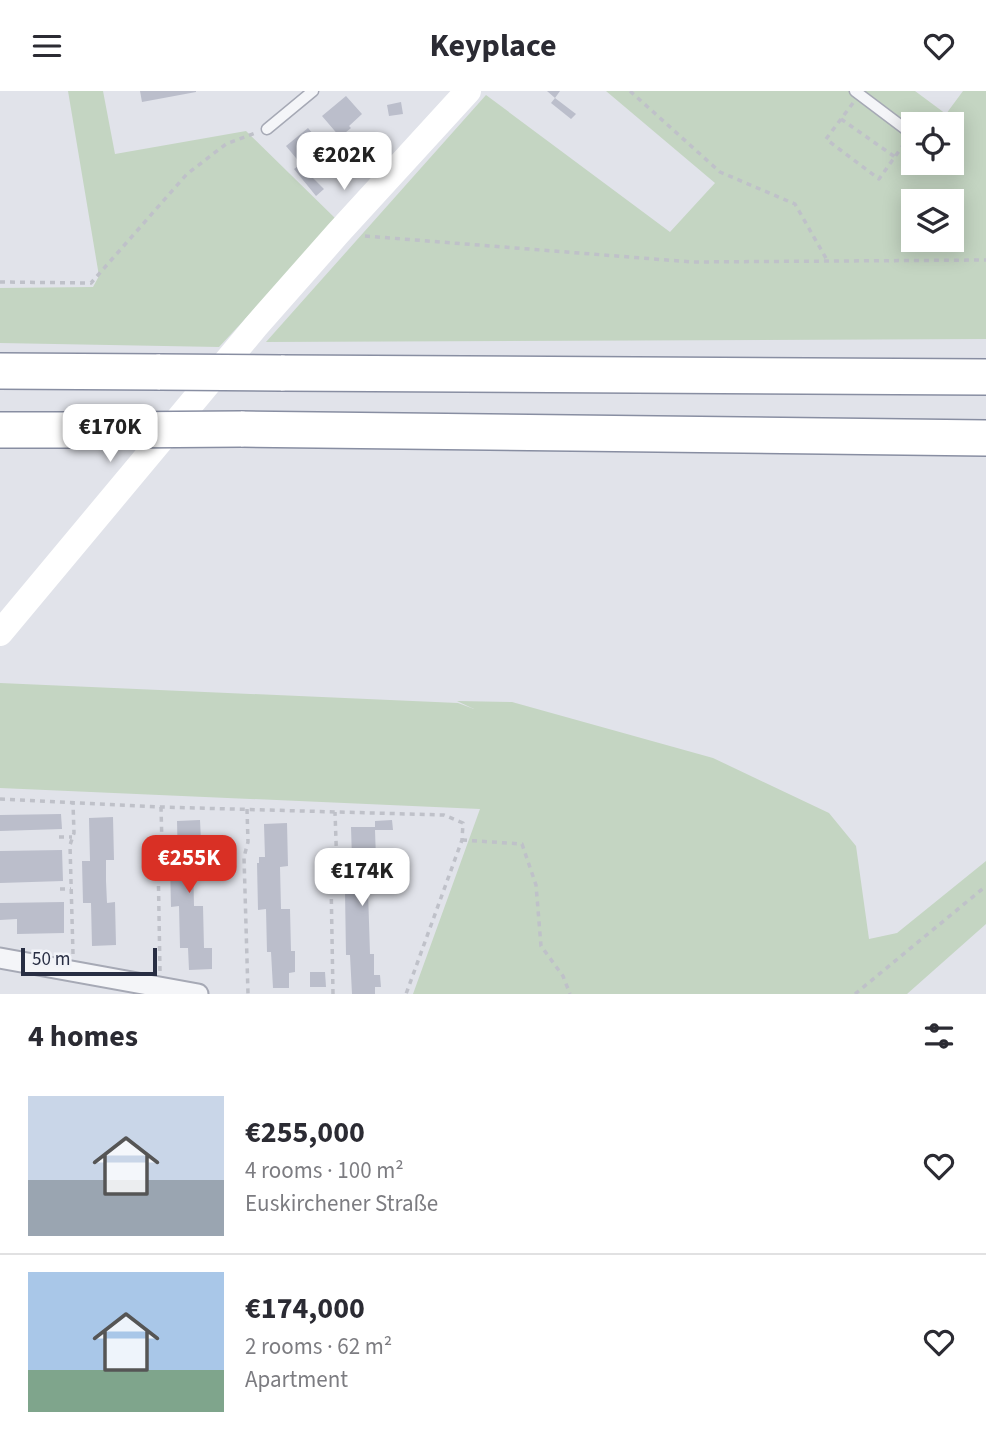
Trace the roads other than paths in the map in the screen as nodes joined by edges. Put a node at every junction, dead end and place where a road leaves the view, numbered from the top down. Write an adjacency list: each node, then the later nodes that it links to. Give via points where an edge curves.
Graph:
1 (313, 91): 5 (lane)
2 (468, 91): 10 (street, via 256,326)
3 (857, 93): 4 (lane)
4 (901, 126)
5 (267, 129)
6 (0, 371): 7 (highway, bridge)
7 (986, 377)
8 (0, 430): 9 (highway, bridge)
9 (986, 438)
10 (0, 633)
11 (0, 958): 12 (street)
12 (198, 994)

